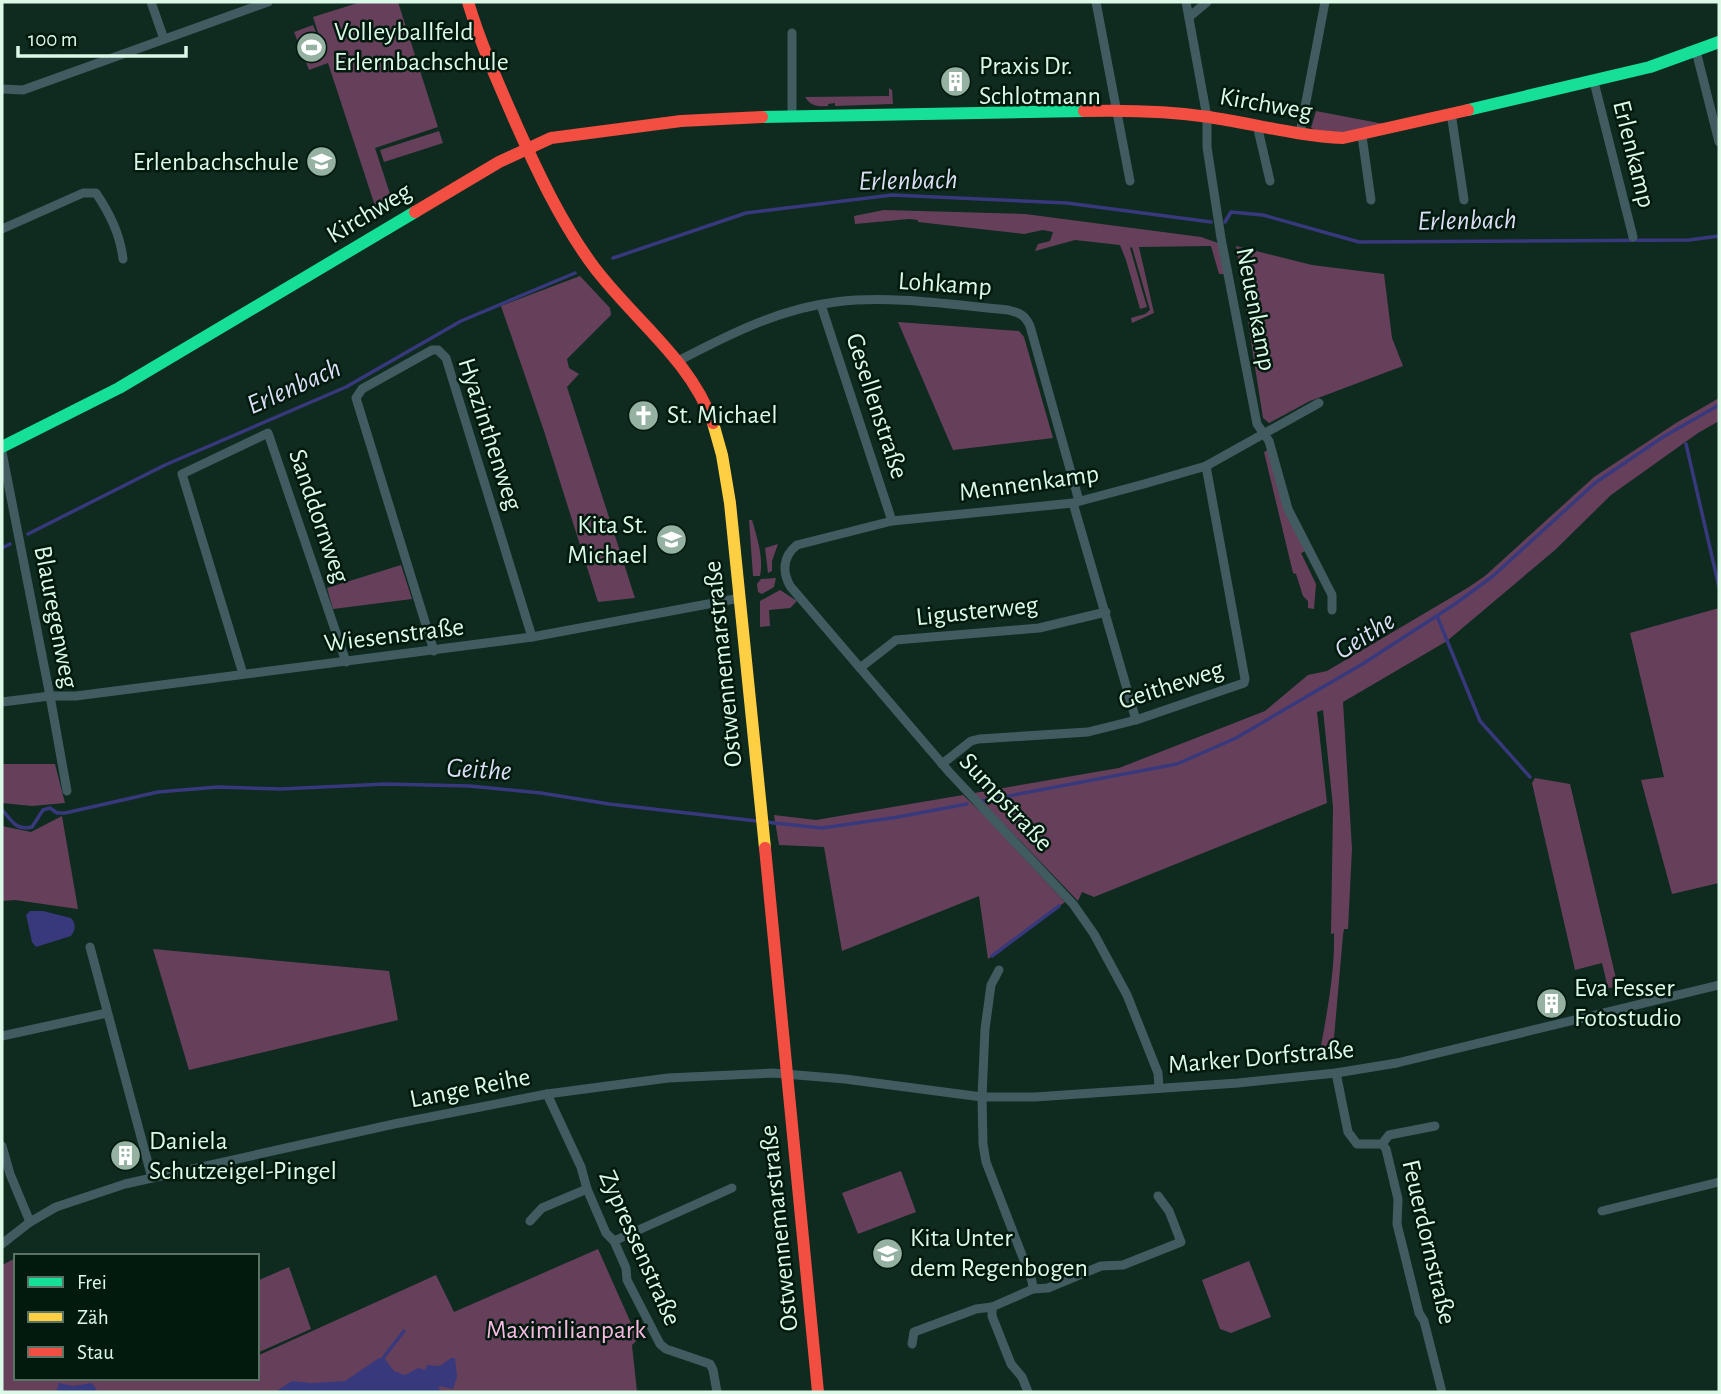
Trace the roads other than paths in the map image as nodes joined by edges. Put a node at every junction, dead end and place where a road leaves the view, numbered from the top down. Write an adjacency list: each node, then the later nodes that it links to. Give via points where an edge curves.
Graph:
1 (151, 2): 10 (street)
2 (268, 2): 10 (street)
3 (468, 2): 23 (street, Ostwennemarstraße, via 486,59)
4 (1096, 2): 15 (street)
5 (1186, 2): 8 (street, Neuenkamp)
6 (1207, 2): 8 (street)
7 (1325, 2): 20 (street)
8 (1189, 17): 18 (street, Neuenkamp)
9 (792, 33): 17 (street)
10 (164, 39): 14 (street, via 23,89)
11 (1719, 42): 12 (street, Kirchweg)
12 (1696, 51): 13 (street, Kirchweg); 22 (street)
13 (1594, 82): 16 (street, Kirchweg); 29 (street, Erlenkamp)
14 (2, 89)
15 (1118, 110): 17 (street, Kirchweg); 18 (street, Kirchweg); 24 (street)
16 (1451, 113): 21 (street, Kirchweg); 27 (street)
17 (792, 116): 23 (street, Kirchweg, via 604,130 551,138)
18 (1207, 117): 19 (street, Kirchweg); 34 (street, Neuenkamp, via 1207,148 1221,238)
19 (1257, 125): 20 (street, Kirchweg); 25 (street)
20 (1300, 132): 21 (street, Kirchweg, via 1322,138)
21 (1362, 135): 26 (street)
22 (1719, 142)
23 (527, 148): 32 (street, Ostwennemarstraße, via 556,209 586,256); 35 (street, Kirchweg)
24 (1130, 181)
25 (1270, 181)
26 (1371, 200)
27 (1464, 200)
28 (2, 229): 30 (street, via 83,193 96,193 121,241)
29 (1633, 237)
30 (123, 259)
31 (821, 304): 32 (street, Lohkamp, via 736,332); 37 (street, Lohkamp, via 913,302 1008,310 1026,317 1056,413); 38 (street, Gesellenstraße)
32 (680, 360): 40 (street, Ostwennemarstraße, via 703,400 716,436)
33 (1320, 403): 34 (street, Mennenkamp)
34 (1262, 435): 36 (street, Mennenkamp); 41 (street, Neuenkamp, via 1269,441 1288,509 1332,595)
35 (2, 450): 48 (street, Blauregenweg)
36 (1206, 466): 37 (street, Mennenkamp); 50 (street, Geitheweg, via 1244,683)
37 (1076, 502): 38 (street, Mennenkamp); 42 (street, Lohkamp)
38 (892, 521): 39 (street, Mennenkamp, via 797,545 788,553)
39 (785, 569): 46 (street, Sumpstraße, via 790,586)
40 (740, 598): 43 (street, Wiesenstraße); 59 (street, Ostwennemarstraße)
41 (1332, 610)
42 (1106, 612): 46 (street, Ligusterweg, via 1038,628 896,640); 50 (street, Lohkamp)
43 (532, 637): 44 (street, Wiesenstraße); 44 (street, Hyazinthenweg, via 446,358 432,350 362,389 356,398)
44 (434, 651): 45 (street, Wiesenstraße)
45 (346, 662): 47 (street, Wiesenstraße); 47 (street, Sanddornweg, via 268,433 182,474)
46 (860, 667): 51 (street, Sumpstraße)
47 (243, 674): 48 (street, Wiesenstraße)
48 (50, 696): 49 (street, Wiesenstraße); 52 (street, Blauregenweg)
49 (2, 702)
50 (1136, 720): 51 (street, Geitheweg, via 1088,732 979,739)
51 (942, 764): 61 (street, Sumpstraße, via 1069,900 1094,934 1141,1028)
52 (66, 791)
53 (90, 947): 56 (street)
54 (999, 970): 63 (street, via 991,985 985,1028)
55 (1719, 985): 58 (street, Marker Dorfstraße, via 1397,1063)
56 (107, 1013): 57 (street); 67 (street)
57 (2, 1036)
58 (1336, 1073): 61 (street, Marker Dorfstraße); 65 (street, Feuerdornstraße, via 1352,1140)
59 (786, 1074): 60 (street, Lange Reihe); 62 (street, Lange Reihe, via 668,1078); 81 (street, Ostwennemarstraße)
60 (800, 1076): 63 (street, Marker Dorfstraße)
61 (1160, 1087): 63 (street, Marker Dorfstraße)
62 (547, 1094): 67 (street, Lange Reihe); 70 (street, Zypressenstraße)
63 (982, 1097): 77 (street, via 986,1162)
64 (1435, 1126): 65 (street, Feuerdornstraße, via 1389,1135)
65 (1382, 1144): 83 (street, Feuerdornstraße, via 1398,1199 1397,1224)
66 (2, 1146): 74 (street)
67 (152, 1178): 74 (street, Lange Reihe, via 69,1201)
68 (1719, 1182): 72 (street)
69 (732, 1188): 75 (street)
70 (587, 1189): 73 (street, via 542,1208); 75 (street, Zypressenstraße)
71 (1158, 1196): 77 (street, via 1181,1242 1123,1265 1101,1266 1048,1288)
72 (1602, 1211)
73 (530, 1221)
74 (30, 1222): 76 (street, Lange Reihe)
75 (614, 1241): 80 (street, Zypressenstraße, via 632,1292 660,1344 710,1364)
76 (2, 1244)
77 (1033, 1289): 78 (street)
78 (992, 1307): 79 (street, via 976,1308 914,1332); 82 (street, via 1011,1364)
79 (912, 1344)
80 (717, 1392)
81 (818, 1392)
82 (1028, 1392)
83 (1441, 1392)

